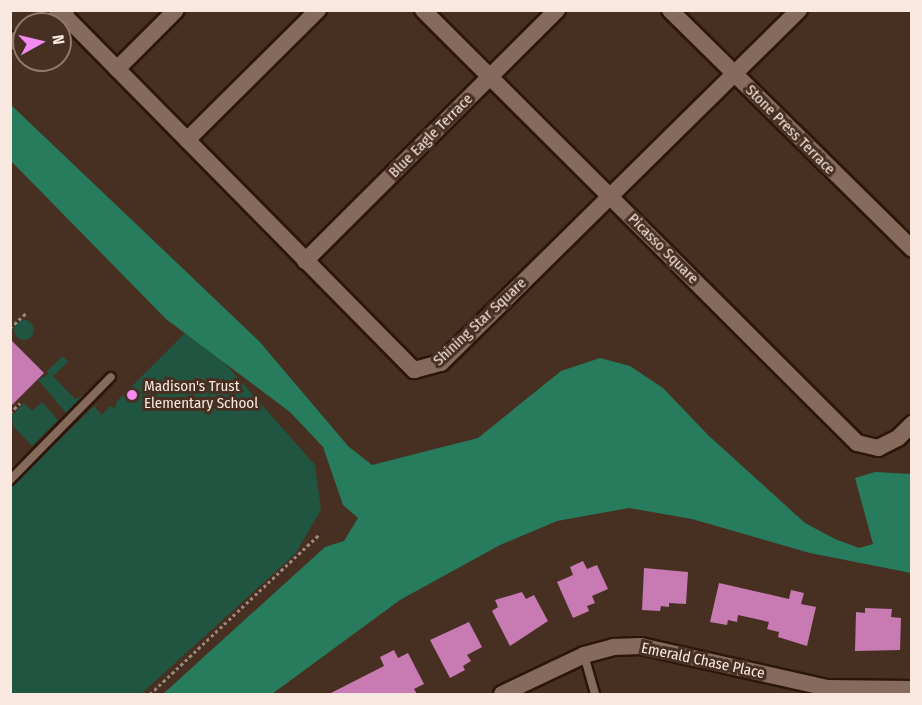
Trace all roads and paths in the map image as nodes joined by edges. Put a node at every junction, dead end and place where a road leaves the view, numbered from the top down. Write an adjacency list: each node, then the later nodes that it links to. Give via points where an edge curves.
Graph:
1 (176, 10): 8 (street)
2 (318, 10): 11 (street)
3 (423, 10): 10 (street, Picasso Square)
4 (557, 10): 10 (street, Blue Eagle Terrace)
5 (670, 10): 9 (street, Stone Press Terrace)
6 (799, 10): 9 (street, Shining Star Square)
7 (72, 22): 8 (street, Shining Star Square)
8 (117, 69): 11 (street, Shining Star Square)
9 (734, 75): 12 (street, Shining Star Square); 13 (street, Stone Press Terrace)
10 (492, 76): 12 (street, Picasso Square); 14 (street, Blue Eagle Terrace)
11 (187, 140): 14 (street, Shining Star Square)
12 (610, 196): 14 (street, Shining Star Square, via 441,363 429,369 414,370 403,363); 20 (street, Picasso Square, via 857,443 878,448 898,438)
13 (912, 249)
14 (304, 261)
15 (27, 312): 16 (path)
16 (10, 328)
17 (111, 377): 21 (lane)
18 (20, 403): 19 (path)
19 (10, 413)
20 (912, 424)
21 (10, 480)
22 (319, 535): 26 (path)
23 (584, 655): 25 (street, Emerald Chase Place, via 613,647 641,646); 27 (street, Emerald Chase Place); 28 (lane)
24 (912, 689): 25 (street, Emerald Chase Place)
25 (827, 691)
26 (150, 694)
27 (502, 694)
28 (595, 694)

